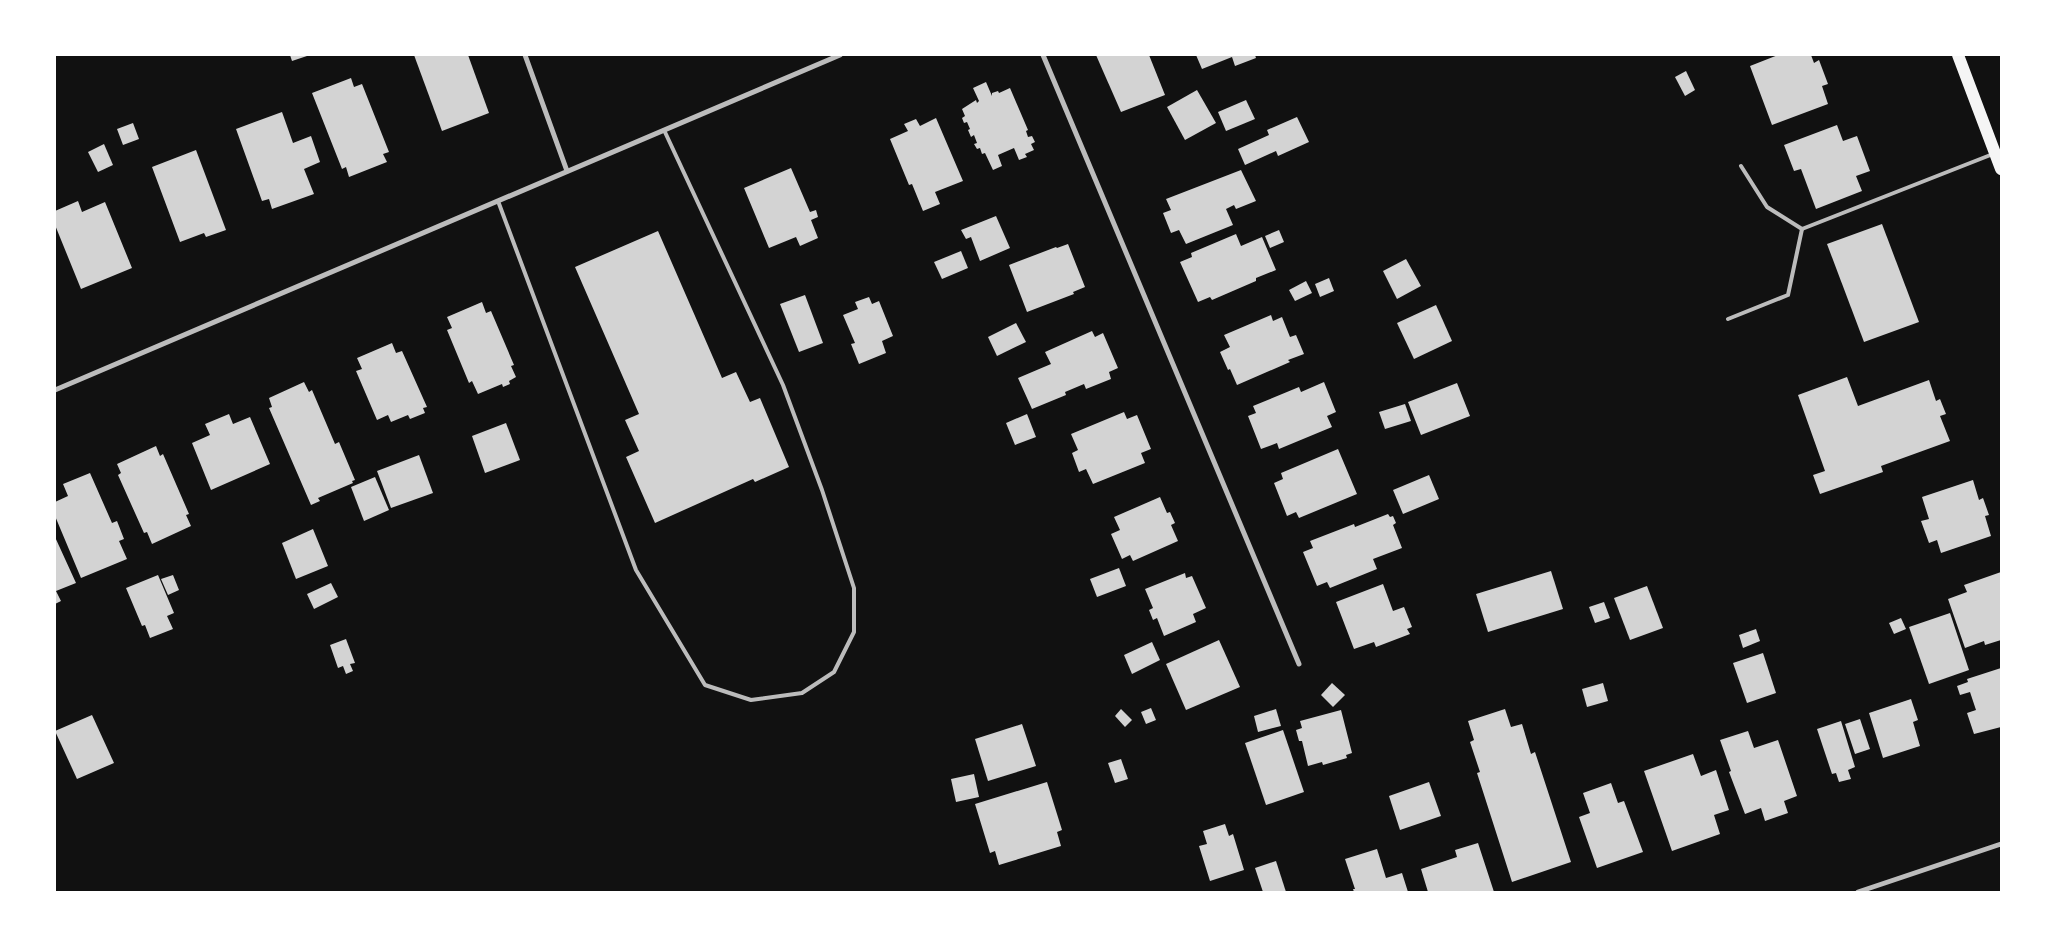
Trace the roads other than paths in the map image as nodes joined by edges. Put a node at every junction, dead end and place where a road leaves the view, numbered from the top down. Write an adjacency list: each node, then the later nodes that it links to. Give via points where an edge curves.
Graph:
1 (525, 55): 9 (street)
2 (840, 55): 5 (street)
3 (1043, 55): 14 (street)
4 (1958, 55): 6 (main road)
5 (664, 130): 9 (street); 10 (lane, via 783,386 854,588 854,632 834,672 802,692 751,700 704,685 636,570)
6 (1995, 154): 8 (main road); 11 (lane)
7 (1741, 166): 11 (lane, via 1767,207)
8 (2001, 169)
9 (567, 171): 10 (street)
10 (498, 201): 13 (street)
11 (1802, 229): 12 (lane, via 1788,295)
12 (1728, 319)
13 (55, 390)
14 (1299, 664)
15 (2001, 844): 16 (street)
16 (1858, 892)

